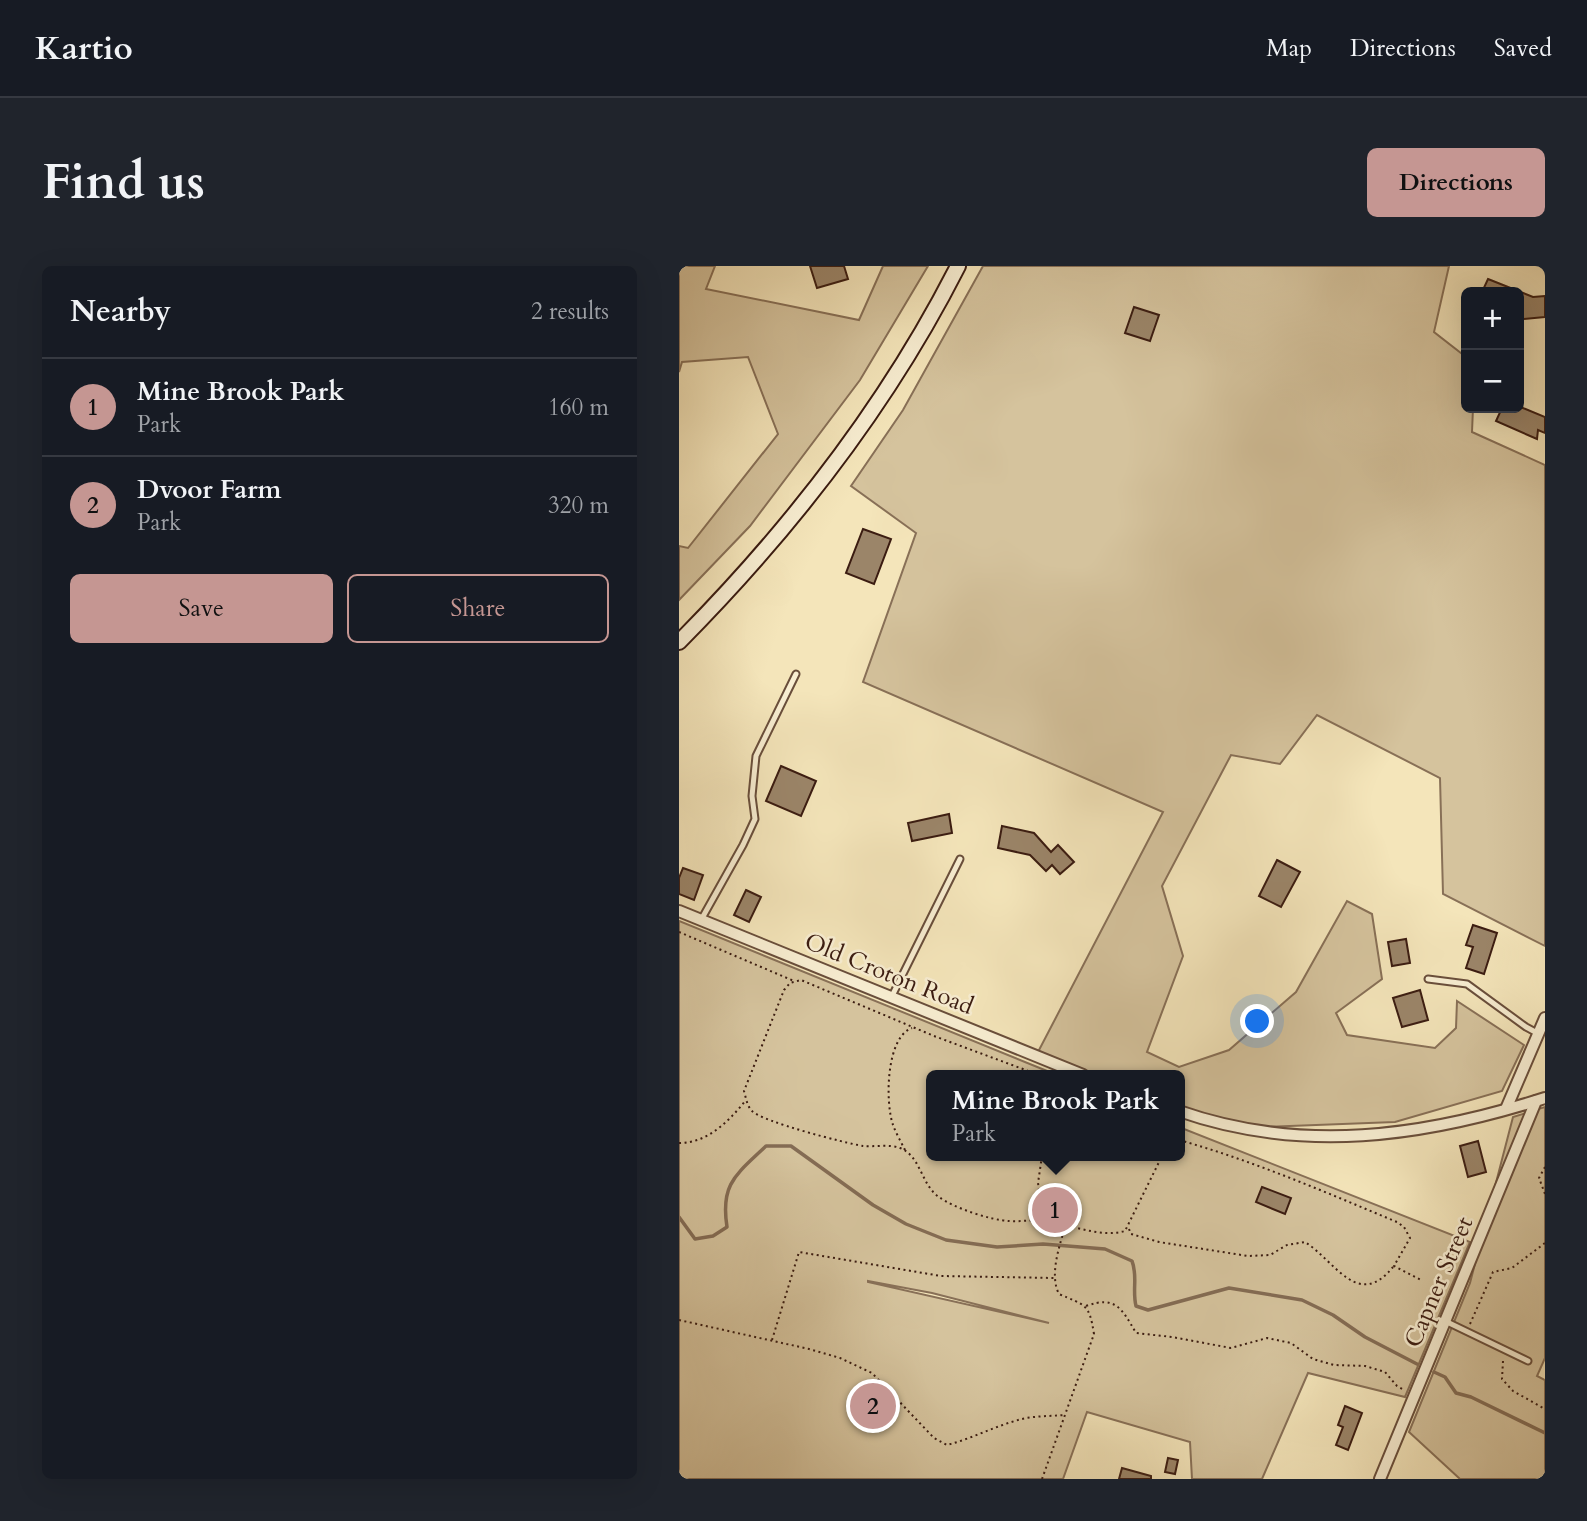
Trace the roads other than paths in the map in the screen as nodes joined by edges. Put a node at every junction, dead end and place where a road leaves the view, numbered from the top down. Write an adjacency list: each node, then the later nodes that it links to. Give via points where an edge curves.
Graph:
1 (958, 266): 2 (main road, via 843,452 777,536)
2 (679, 642)
3 (796, 674): 6 (lane, via 756,756 755,819)
4 (960, 859): 8 (lane)
5 (679, 911): 6 (street, Old Croton Road)
6 (701, 920): 8 (street, Old Croton Road)
7 (1428, 979): 10 (lane, via 1467,984)
8 (891, 998): 11 (street, Old Croton Road)
9 (1545, 1018): 10 (street)
10 (1538, 1034): 13 (street)
11 (1071, 1070)
12 (1540, 1100): 13 (street); 15 (street, Capner Street)
13 (1506, 1109): 14 (street, via 1402,1133 1332,1137 1261,1132)
14 (1185, 1113)
15 (1445, 1321): 16 (lane); 17 (street, Capner Street)
16 (1528, 1360)
17 (1380, 1479)

